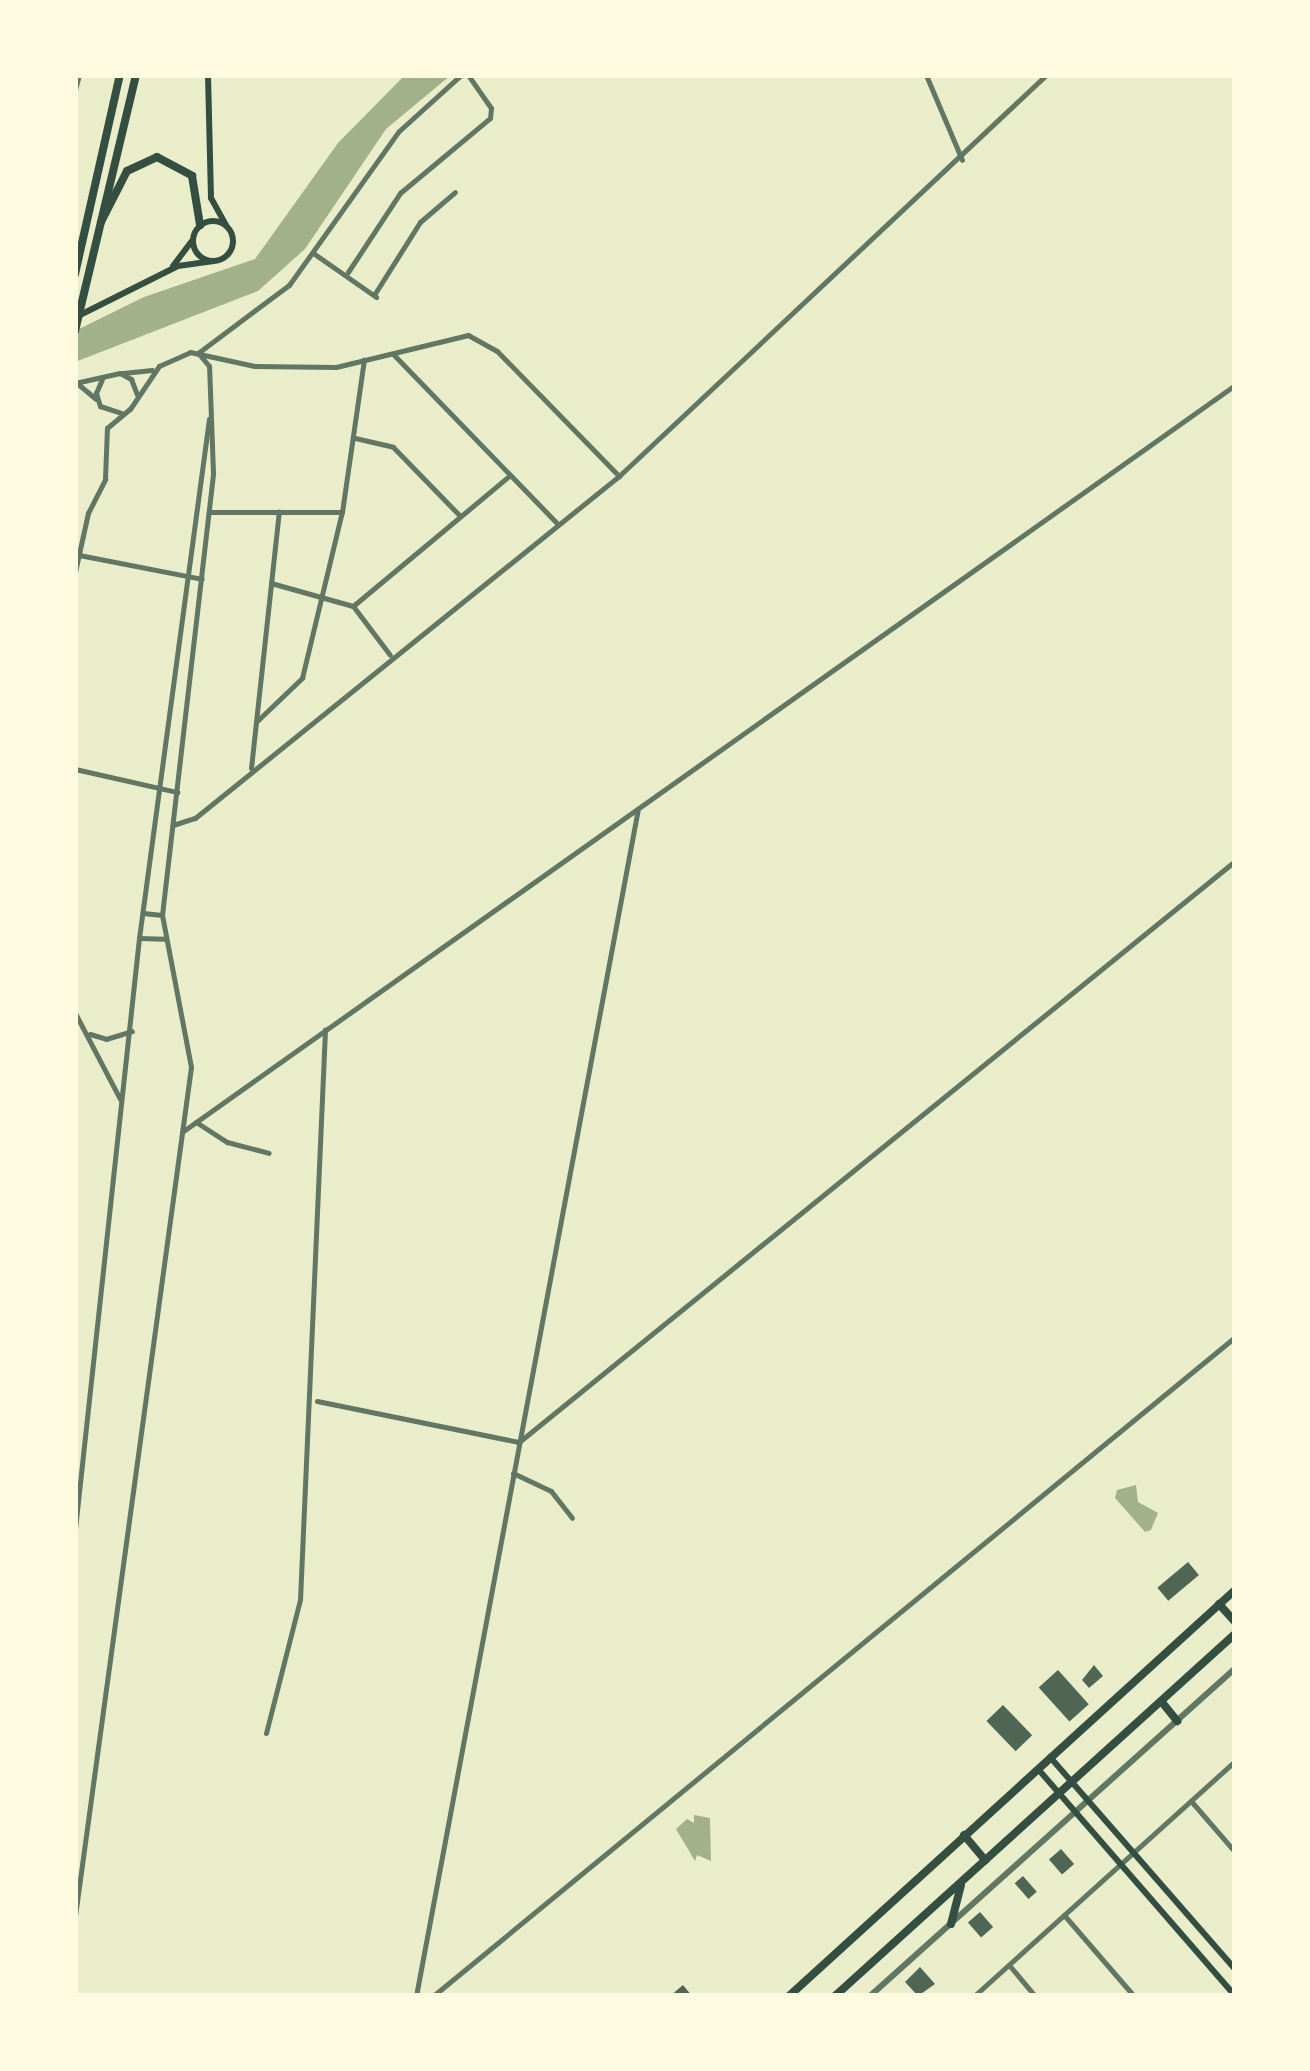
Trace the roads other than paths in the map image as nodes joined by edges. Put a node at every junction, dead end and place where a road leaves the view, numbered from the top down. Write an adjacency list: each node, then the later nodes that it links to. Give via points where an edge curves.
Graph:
1 (79, 75): 8 (street)
2 (120, 75): 19 (main road)
3 (138, 75): 13 (main road)
4 (208, 75): 12 (main road, via 211,198)
5 (464, 75): 15 (street, via 399,131); 18 (street, via 491,108 490,118 400,193)
6 (926, 75): 9 (street)
7 (1046, 75): 9 (street)
8 (75, 90)
9 (962, 160): 36 (street)
10 (455, 192): 18 (street, via 420,222 375,296)
11 (200, 225): 12 (main road); 13 (main road, via 192,176 157,157 127,171); 14 (main road)
12 (226, 225): 16 (main road, via 232,247)
13 (98, 226): 21 (main road)
14 (193, 240): 16 (main road, via 199,255); 17 (main road)
15 (313, 253): 18 (street); 22 (street, via 274,300)
16 (214, 261): 17 (main road)
17 (168, 270): 20 (main road)
18 (348, 272)
19 (75, 274)
20 (75, 318)
21 (75, 330)
22 (198, 353): 24 (street, via 255,366); 25 (street); 32 (street, via 209,366)
23 (394, 354): 24 (street); 35 (street); 36 (street, via 468,336 496,351)
24 (364, 360): 34 (street)
25 (159, 366): 26 (street); 30 (street)
26 (120, 373): 27 (street); 30 (street, via 132,380)
27 (106, 376): 28 (street); 31 (street)
28 (75, 383): 31 (street)
29 (1235, 384): 55 (street)
30 (136, 398): 33 (street)
31 (96, 400): 33 (street, via 105,411)
32 (211, 406): 37 (street); 45 (street)
33 (124, 412): 42 (street, via 104,435 105,479)
34 (354, 438): 39 (street); 40 (street, via 393,446)
35 (510, 475): 40 (street); 41 (street)
36 (619, 476): 41 (street)
37 (210, 512): 38 (street); 44 (street)
38 (279, 512): 39 (street); 46 (street)
39 (342, 512): 47 (street)
40 (460, 516): 48 (street)
41 (558, 524): 49 (street)
42 (79, 555): 43 (street); 45 (street)
43 (75, 572)
44 (202, 579): 45 (street); 54 (street)
45 (184, 580): 53 (street)
46 (271, 583): 47 (street); 50 (street)
47 (323, 594): 48 (street); 50 (street, via 299,686)
48 (353, 606): 49 (street)
49 (391, 656): 52 (street)
50 (256, 722): 52 (street)
51 (75, 770): 53 (street)
52 (251, 772): 56 (street, via 195,818)
53 (159, 788): 54 (street); 58 (street)
54 (176, 792): 56 (street)
55 (638, 806): 63 (street); 72 (street)
56 (173, 825): 59 (street)
57 (1235, 861): 72 (street)
58 (143, 912): 59 (street); 60 (street)
59 (162, 915): 61 (street)
60 (140, 938): 61 (street); 64 (street)
61 (164, 939): 68 (street, via 190,1042)
62 (75, 1013): 65 (street)
63 (325, 1030): 67 (street); 84 (street, via 300,1600)
64 (132, 1031): 65 (street, via 106,1039); 66 (street)
65 (90, 1034): 66 (street)
66 (121, 1102): 73 (street)
67 (196, 1122): 68 (street); 69 (street, via 227,1142)
68 (182, 1132): 100 (street)
69 (269, 1152)
70 (1235, 1337): 107 (street)
71 (317, 1401): 72 (street)
72 (518, 1442): 74 (street)
73 (78, 1468): 76 (street)
74 (513, 1473): 75 (street, via 544,1485); 106 (street)
75 (572, 1518)
76 (75, 1529)
77 (1235, 1590): 78 (main road)
78 (1219, 1604): 79 (main road); 85 (main road)
79 (1235, 1622)
80 (1235, 1634): 82 (main road)
81 (1235, 1669): 83 (street)
82 (1161, 1701): 83 (main road); 88 (main road)
83 (1178, 1721): 91 (street)
84 (266, 1733)
85 (1050, 1756): 87 (main road); 88 (main road)
86 (1235, 1760): 90 (street)
87 (1038, 1768): 89 (main road); 93 (main road)
88 (1072, 1781): 89 (main road); 91 (main road)
89 (1059, 1793): 92 (main road); 96 (main road)
90 (1191, 1800): 94 (street); 95 (street)
91 (1089, 1801): 92 (street); 94 (main road)
92 (1076, 1813): 97 (main road); 101 (street)
93 (964, 1835): 96 (main road); 108 (main road)
94 (1133, 1852): 97 (street); 103 (main road)
95 (1235, 1852)
96 (985, 1860): 98 (main road)
97 (1120, 1864): 99 (street); 112 (main road)
98 (962, 1881): 101 (main road); 109 (main road)
99 (1064, 1914): 102 (street); 105 (street)
100 (75, 1916)
101 (951, 1924): 104 (street)
102 (1009, 1965): 110 (street); 111 (street)
103 (1235, 1969)
104 (876, 1994)
105 (1129, 1994)
106 (416, 1996)
107 (433, 1996)
108 (789, 1996)
109 (835, 1996)
110 (974, 1996)
111 (1035, 1996)
112 (1234, 1996)

